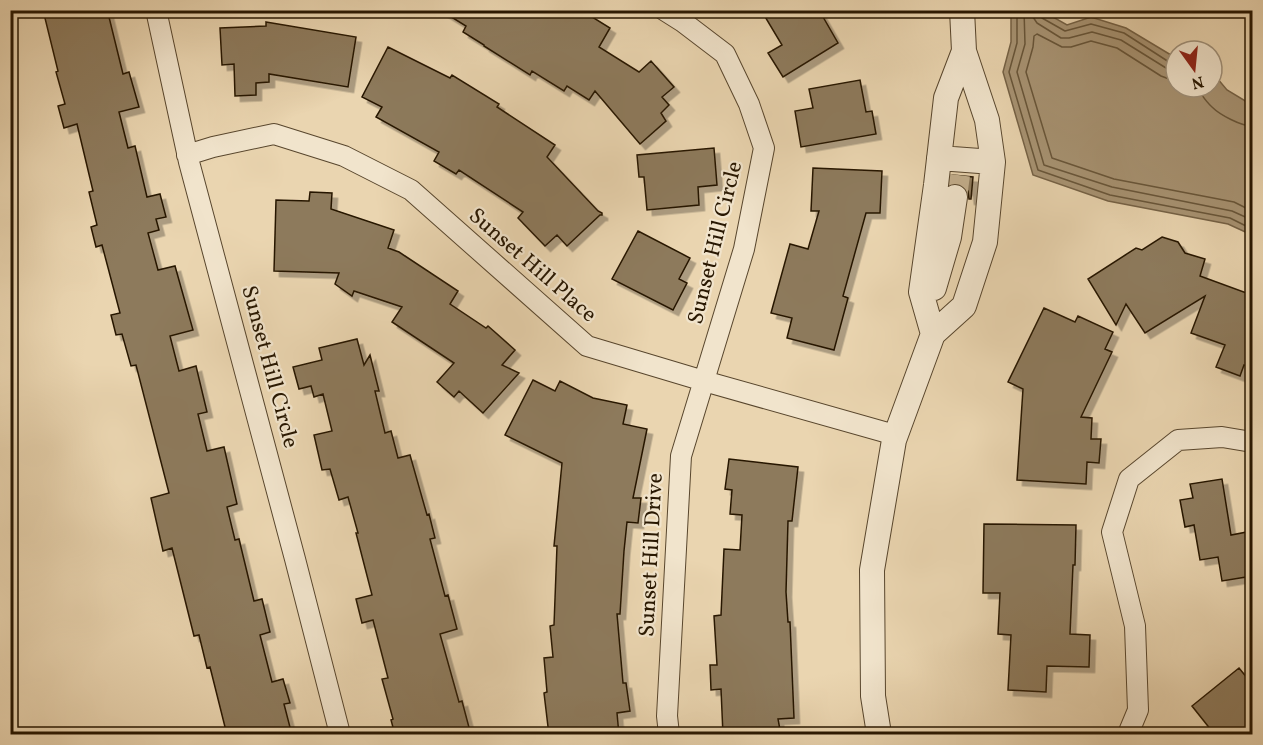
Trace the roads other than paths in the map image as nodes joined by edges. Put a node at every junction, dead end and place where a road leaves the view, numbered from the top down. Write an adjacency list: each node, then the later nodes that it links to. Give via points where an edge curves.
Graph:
1 (156, 10): 5 (street, Sunset Hill Circle)
2 (664, 10): 10 (street, Sunset Hill Circle, via 725,54 749,104 764,148 744,249)
3 (962, 10): 4 (street)
4 (964, 51): 6 (street, via 987,120); 7 (street, via 946,98)
5 (187, 155): 10 (street, Sunset Hill Place, via 274,134 344,156 411,190 587,346); 13 (street, Sunset Hill Circle)
6 (993, 162): 7 (street); 8 (street)
7 (953, 181): 8 (street); 9 (street, via 949,237); 9 (street, via 921,292)
8 (987, 219): 9 (street, via 986,242 964,306)
9 (930, 323): 11 (street)
10 (704, 381): 11 (street, Sunset Hill Place); 14 (street, Sunset Hill Drive, via 681,456)
11 (896, 435): 15 (street, via 872,570 873,696)
12 (1252, 442): 16 (street, via 1222,437 1178,440 1129,479 1112,532 1135,626 1138,710)
13 (340, 735)
14 (669, 735)
15 (879, 735)
16 (1128, 735)

